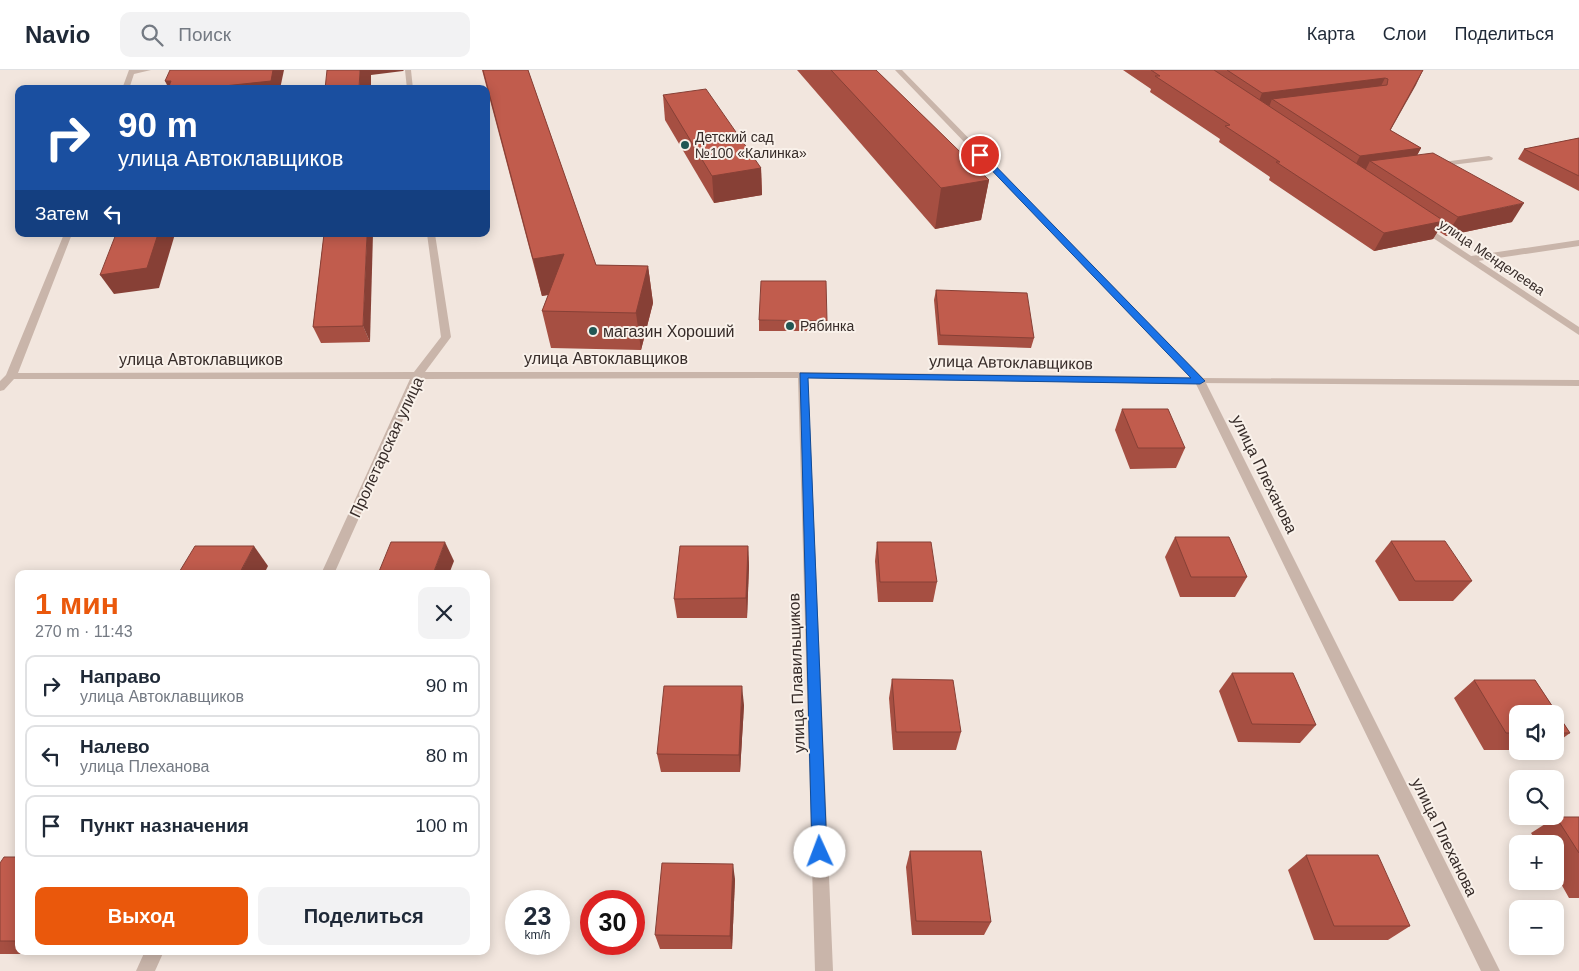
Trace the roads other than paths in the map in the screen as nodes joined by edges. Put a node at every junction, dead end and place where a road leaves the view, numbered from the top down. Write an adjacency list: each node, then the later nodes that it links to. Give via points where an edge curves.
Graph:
1 (148, 70): 4 (street)
2 (408, 70): 6 (street)
3 (898, 70): 18 (street, улица Плеханова)
4 (132, 71): 5 (street)
5 (127, 85)
6 (410, 85)
7 (1489, 158): 8 (street)
8 (1423, 167)
9 (1414, 221): 13 (street, улица Менделеева)
10 (67, 237): 17 (street)
11 (431, 237): 15 (street, Пролетарская улица, via 446,337)
12 (1579, 243): 13 (street)
13 (1471, 259): 14 (street, улица Менделеева)
14 (1579, 332)
15 (418, 374): 16 (street, улица Автоклавщиков); 17 (street, улица Автоклавщиков); 21 (street, Пролетарская улица)
16 (804, 375): 18 (street, улица Автоклавщиков); 24 (street, улица Плавильщиков)
17 (11, 376): 20 (street)
18 (1200, 381): 19 (street, улица Автоклавщиков); 25 (street, улица Плеханова)
19 (1579, 383)
20 (0, 388)
21 (329, 570)
22 (152, 955): 23 (street)
23 (146, 971)
24 (824, 971)
25 (1491, 971)

